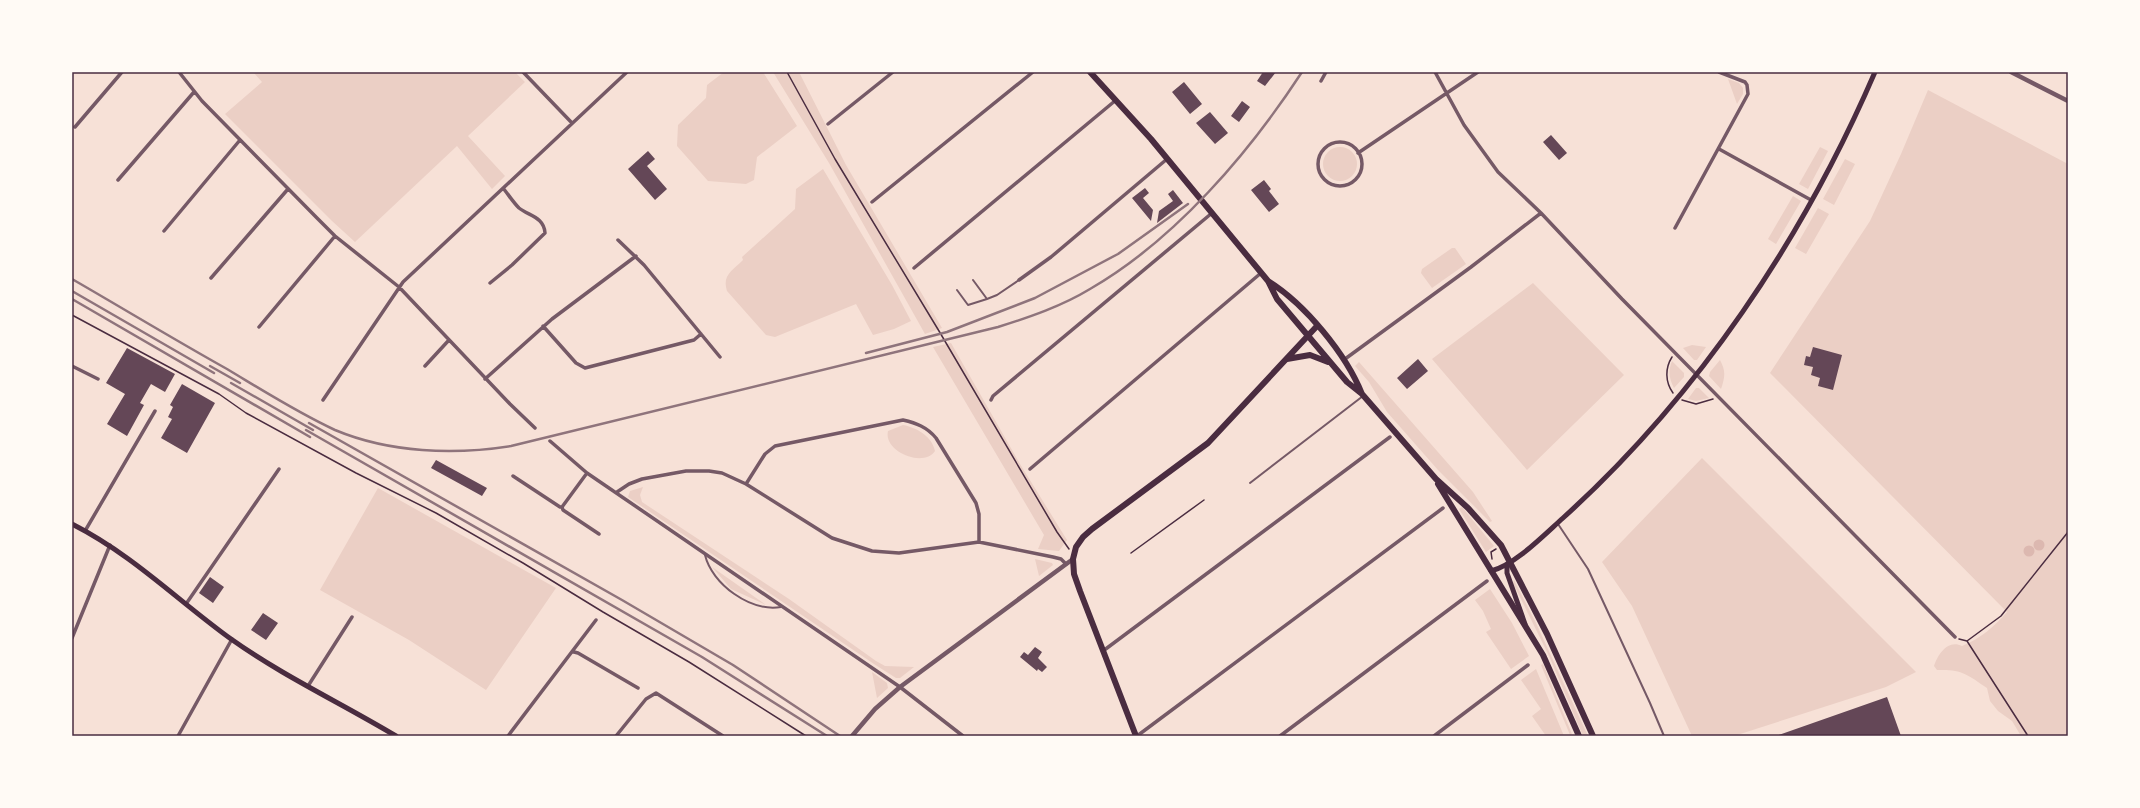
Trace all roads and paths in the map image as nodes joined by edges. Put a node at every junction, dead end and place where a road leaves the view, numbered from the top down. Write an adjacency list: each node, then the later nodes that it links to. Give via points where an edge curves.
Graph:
1 (122, 72): 22 (street)
2 (179, 72): 16 (street)
3 (523, 72): 20 (street)
4 (627, 72): 20 (street)
5 (787, 72): 94 (path, via 825,142 866,206)
6 (893, 72): 21 (street)
7 (1033, 72): 31 (street)
8 (1090, 72): 18 (main road)
9 (1326, 72): 15 (street)
10 (1435, 72): 17 (street)
11 (1478, 72): 17 (street)
12 (1719, 72): 24 (street, via 1745,82 1748,90)
13 (1874, 72): 30 (main road, via 1847,133)
14 (2012, 72): 19 (street)
15 (1321, 81)
16 (194, 92): 23 (street); 27 (street)
17 (1446, 93): 25 (street); 33 (street, via 1486,158 1507,182)
18 (1116, 100): 26 (main road); 39 (street)
19 (2068, 102)
20 (572, 123): 28 (street)
21 (828, 124)
22 (75, 127)
23 (240, 140): 29 (street); 35 (street)
24 (1719, 149): 30 (street); 34 (street)
25 (1358, 152): 25 (street, via 1362,167 1360,174 1349,184 1334,185 1322,177 1318,164 1328,146 1341,143 1354,147)
26 (1167, 159): 32 (main road); 43 (street, via 1051,257)
27 (118, 180)
28 (503, 188): 45 (street, via 519,208 535,216 545,233); 46 (street)
29 (288, 189): 36 (street); 41 (street)
30 (1812, 200): 63 (main road, via 1750,302)
31 (872, 202)
32 (1212, 213): 40 (main road); 69 (street, via 993,396)
33 (1541, 213): 57 (street); 63 (street)
34 (1675, 228)
35 (164, 231)
36 (335, 236): 46 (street); 52 (street)
37 (618, 240): 38 (street)
38 (636, 256): 50 (street); 53 (street)
39 (914, 268)
40 (1261, 273): 44 (main road); 76 (street)
41 (211, 278)
42 (973, 280): 48 (lane)
43 (1019, 280): 48 (lane, via 997,296)
44 (1268, 281): 51 (main road, via 1283,291); 54 (main road, via 1277,298)
45 (490, 283)
46 (399, 287): 55 (street); 68 (street)
47 (957, 290): 48 (lane, via 968,305)
48 (987, 299)
49 (72, 314): 123 (path, via 219,394 246,412 356,473 490,543 689,662)
50 (543, 326): 53 (street, via 576,363 585,368 694,340); 65 (street)
51 (1317, 326): 54 (main road); 57 (main road)
52 (259, 327)
53 (701, 334): 56 (street)
54 (1309, 335): 58 (main road); 59 (main road)
55 (449, 340): 62 (street); 65 (street)
56 (720, 356)
57 (1345, 359): 67 (main road)
58 (1286, 360): 59 (main road, via 1310,355); 98 (main road, via 1208,443 1092,529 1080,541)
59 (1330, 363): 67 (main road)
60 (1668, 363): 66 (path, via 1667,378)
61 (72, 366): 64 (street)
62 (425, 366)
63 (1696, 374): 87 (main road, via 1629,452); 109 (street)
64 (98, 379)
65 (485, 379): 73 (street)
66 (1672, 392)
67 (1363, 395): 80 (main road); 81 (lane)
68 (323, 400)
69 (992, 400)
70 (1682, 401): 71 (path, via 1696,404)
71 (1706, 402)
72 (155, 411): 89 (street)
73 (535, 428)
74 (1390, 437): 112 (street)
75 (550, 441): 78 (street)
76 (1030, 468)
77 (279, 469): 104 (street)
78 (587, 473): 83 (street); 85 (street)
79 (513, 476): 85 (street)
80 (1436, 479): 100 (main road, via 1488,529 1501,545); 102 (main road)
81 (1250, 483)
82 (746, 484): 83 (street, via 722,473 696,470 642,479); 92 (street, via 832,538 872,551 899,553); 92 (street, via 765,454 775,446 903,420 913,422 930,431 936,438 976,503 979,514)
83 (618, 492): 97 (street)
84 (1204, 500): 96 (path)
85 (562, 507): 91 (street)
86 (1443, 508): 126 (street)
87 (1557, 523): 100 (main road); 131 (lane, via 1588,569)
88 (72, 524): 89 (main road)
89 (85, 531): 93 (main road)
90 (2068, 532): 132 (path, via 2001,616 1967,641)
91 (599, 534)
92 (979, 542): 101 (street, via 1061,559)
93 (110, 544): 104 (main road); 110 (street)
94 (1067, 547)
95 (1496, 549): 99 (path, via 1492,552)
96 (1131, 552)
97 (704, 553): 105 (street); 105 (lane, via 710,568 730,591 757,604 768,607)
98 (1073, 559): 101 (street); 112 (main road, via 1074,574)
99 (1491, 560)
100 (1509, 563): 102 (main road); 108 (main road, via 1507,573); 130 (main road, via 1547,634)
101 (1066, 564): 116 (street)
102 (1491, 572): 108 (main road)
103 (1487, 581): 127 (street)
104 (186, 604): 111 (main road)
105 (784, 606): 116 (street)
106 (352, 617): 115 (street)
107 (596, 620): 113 (street, via 574,648)
108 (1526, 626): 129 (main road, via 1543,656)
109 (1955, 637)
110 (72, 638)
111 (232, 639): 115 (main road); 118 (street)
112 (1103, 651): 126 (main road)
113 (574, 652): 117 (street); 120 (street)
114 (1528, 665): 128 (street)
115 (308, 686): 119 (main road)
116 (900, 687): 124 (street, via 875,709); 125 (street)
117 (638, 688)
118 (178, 736)
119 (396, 736)
120 (508, 736)
121 (616, 736): 122 (street, via 651,695 659,694)
122 (723, 736)
123 (806, 736)
124 (852, 736)
125 (963, 736)
126 (1137, 736)
127 (1280, 736)
128 (1434, 736)
129 (1579, 736)
130 (1593, 736)
131 (1664, 736)
132 (2028, 736)

